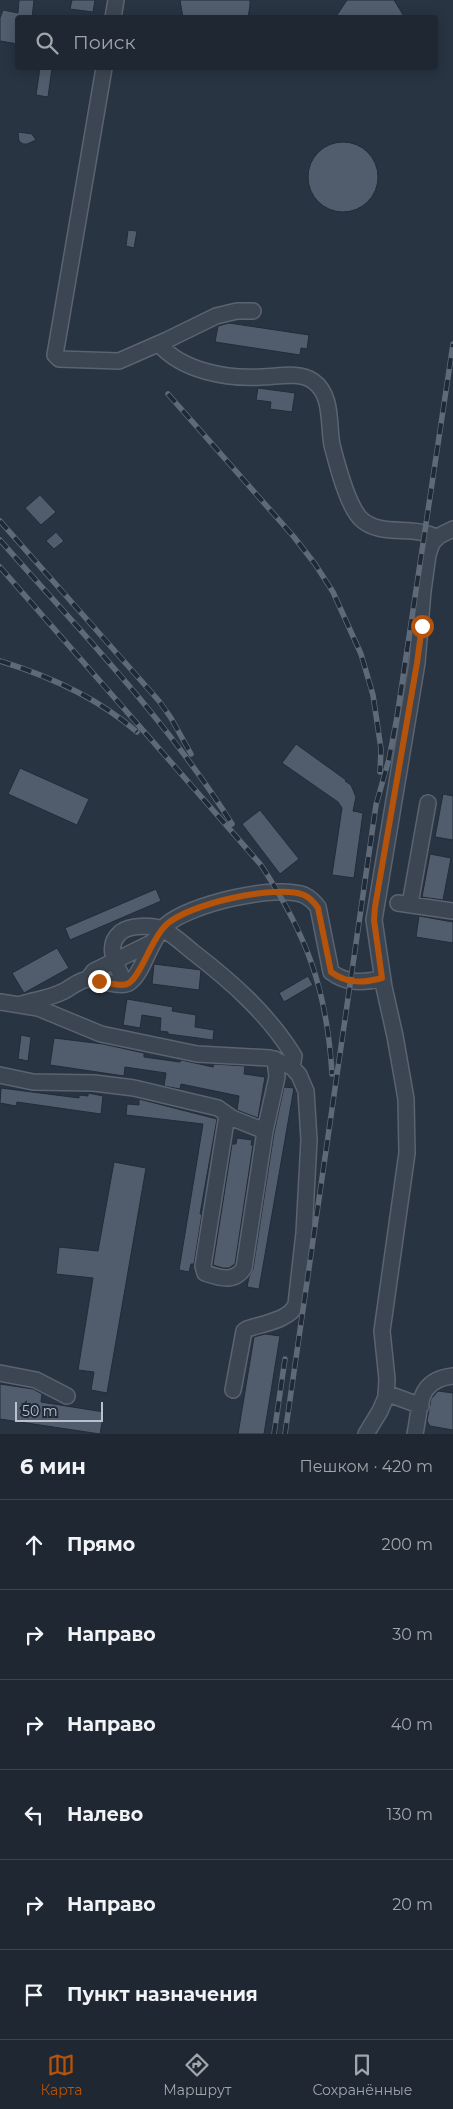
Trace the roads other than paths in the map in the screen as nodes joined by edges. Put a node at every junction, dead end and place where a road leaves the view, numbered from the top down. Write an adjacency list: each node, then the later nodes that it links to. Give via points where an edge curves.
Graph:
1 (116, 0): 2 (lane)
2 (114, 15)
3 (104, 70): 5 (lane, via 55,355 60,359 119,361)
4 (253, 311): 5 (lane, via 216,316)
5 (159, 344): 7 (lane, via 186,365 202,369 244,377 301,376 313,381 327,402 332,445 360,518 370,525 425,531)
6 (453, 529): 7 (lane)
7 (437, 538): 13 (lane, via 428,555 417,663 375,907)
8 (428, 803): 9 (lane, via 404,904)
9 (453, 911)
10 (162, 930): 11 (lane); 12 (lane, via 135,927 122,931 113,941); 13 (lane, via 183,914 251,894 278,891 304,895 318,908 331,972 350,981); 19 (lane, via 228,980 273,1026 294,1056)
11 (151, 943): 12 (lane); 15 (lane, via 130,983)
12 (115, 960): 14 (lane); 15 (lane)
13 (382, 978): 26 (lane, via 406,1099 407,1133 407,1153 382,1331)
14 (88, 979): 15 (lane); 17 (lane, via 62,993)
15 (125, 984)
16 (0, 1002): 17 (lane)
17 (21, 1005): 18 (lane, via 38,1008 101,1034 150,1045 197,1054)
18 (275, 1060): 19 (lane); 22 (lane, via 277,1077)
19 (292, 1067): 25 (lane, via 306,1091 309,1140 296,1304 292,1312 244,1331)
20 (0, 1075): 21 (lane, via 33,1082 94,1083 134,1088 218,1108)
21 (227, 1115): 22 (lane); 22 (lane, via 204,1258 205,1273 232,1278 239,1276 244,1268)
22 (265, 1131)
23 (0, 1373): 27 (lane, via 36,1380)
24 (453, 1376): 28 (lane, via 434,1380 422,1396)
25 (233, 1390)
26 (386, 1393): 28 (lane); 29 (lane)
27 (67, 1396)
28 (421, 1406): 30 (lane)
29 (366, 1434)
30 (415, 1434)

